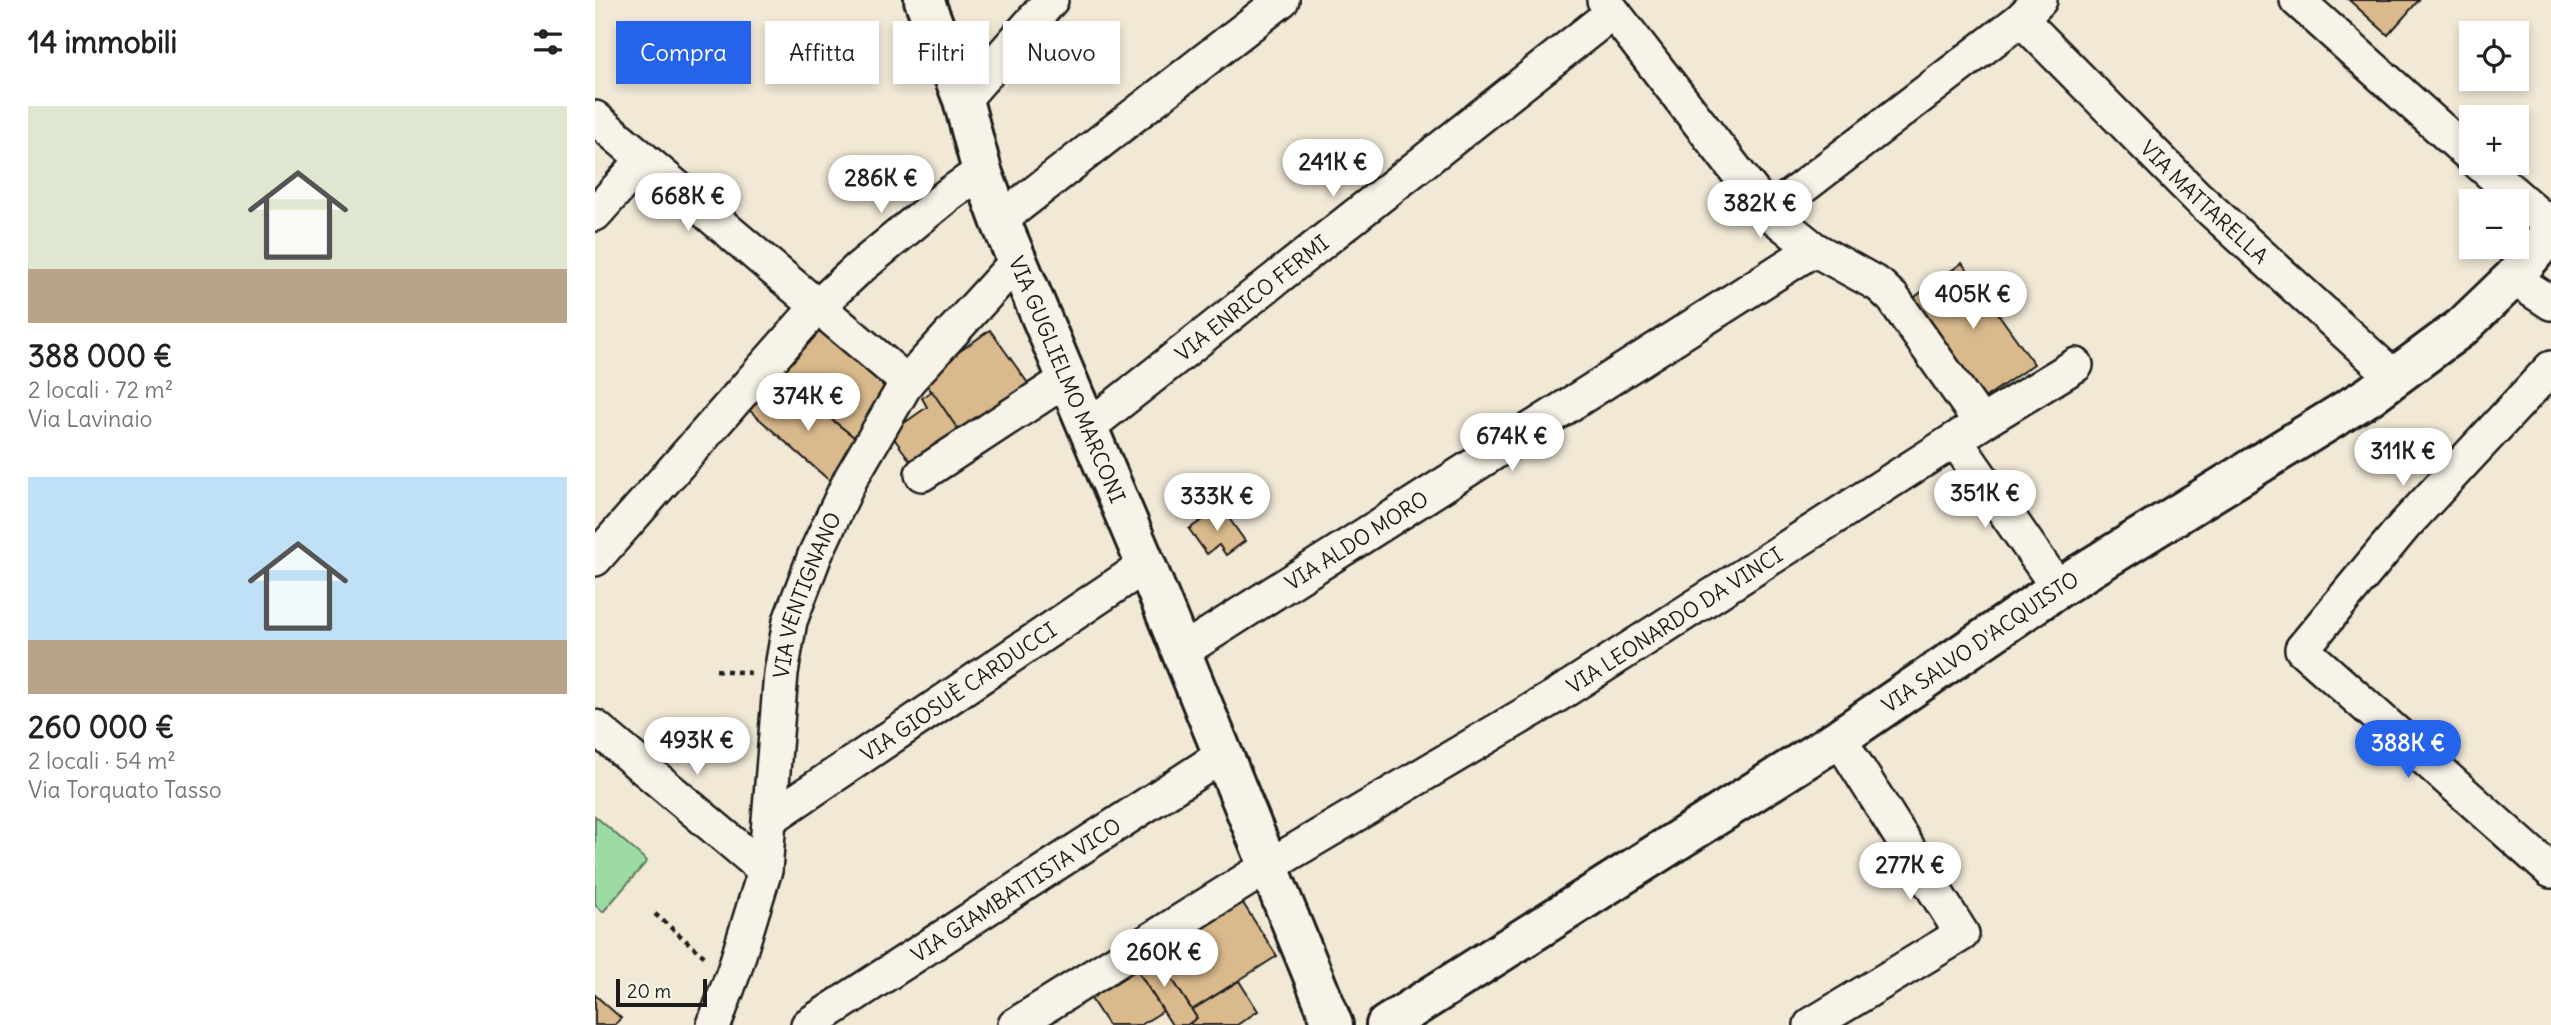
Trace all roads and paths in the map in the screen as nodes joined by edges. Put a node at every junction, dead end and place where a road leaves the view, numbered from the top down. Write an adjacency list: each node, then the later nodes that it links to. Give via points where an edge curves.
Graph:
1 (925, 0): 7 (main road, VIA GUGLIELMO MARCONI)
2 (1052, 0): 7 (street)
3 (1282, 0): 15 (street)
4 (2297, 0): 9 (street)
5 (1608, 6): 13 (street); 27 (street, VIA ENRICO FERMI)
6 (2030, 10): 13 (street); 24 (street, VIA MATTARELLA, via 2197,197)
7 (963, 100): 11 (main road, VIA GUGLIELMO MARCONI)
8 (595, 118): 10 (street)
9 (2459, 145)
10 (643, 160): 14 (street); 21 (street)
11 (982, 171): 15 (main road, VIA GUGLIELMO MARCONI); 21 (street)
12 (2492, 175): 16 (street)
13 (1769, 213): 17 (street)
14 (595, 214)
15 (1000, 220): 18 (main road, VIA GUGLIELMO MARCONI)
16 (2551, 229): 19 (main road, VIA SALVO D'ACQUISTO)
17 (1814, 249): 28 (street, via 1879,285 1893,298); 33 (street, VIA ALDO MORO)
18 (1018, 260): 25 (main road, VIA GUGLIELMO MARCONI); 26 (street, VIA VENTIGNANO)
19 (2513, 278): 20 (street); 24 (main road, VIA SALVO D'ACQUISTO, via 2462,327)
20 (2551, 303)
21 (817, 307): 26 (street); 30 (street)
22 (2076, 365): 28 (street, VIA LEONARDO DA VINCI)
23 (2551, 368): 42 (street, via 2404,526 2302,649)
24 (2395, 377): 32 (main road, VIA SALVO D'ACQUISTO)
25 (1067, 379): 27 (main road, VIA GUGLIELMO MARCONI); 29 (street)
26 (907, 382): 39 (street, VIA VENTIGNANO, via 851,478 790,621 781,673)
27 (1087, 428): 31 (main road, VIA GUGLIELMO MARCONI)
28 (1968, 432): 32 (street); 40 (street, VIA LEONARDO DA VINCI, via 1556,696)
29 (922, 474)
30 (595, 559)
31 (1146, 565): 33 (main road, VIA GUGLIELMO MARCONI); 39 (street, VIA GIOSUÈ CARDUCCI)
32 (2059, 588): 37 (main road, VIA SALVO D'ACQUISTO)
33 (1181, 652): 38 (main road, VIA GUGLIELMO MARCONI)
34 (716, 670): 35 (path)
35 (748, 673)
36 (595, 727): 41 (street)
37 (1839, 738): 49 (main road, VIA SALVO D'ACQUISTO); 50 (street, via 1962,934)
38 (1223, 755): 40 (main road, VIA GUGLIELMO MARCONI); 46 (street, VIA GIAMBATTISTA VICO)
39 (771, 818): 41 (street, VIA VENTIGNANO)
40 (1267, 866): 47 (street, VIA LEONARDO DA VINCI); 48 (main road, VIA GUGLIELMO MARCONI)
41 (765, 870): 45 (street, VIA VENTIGNANO)
42 (2551, 871)
43 (655, 914): 44 (path)
44 (711, 961)
45 (713, 1025)
46 (808, 1025)
47 (1015, 1025)
48 (1333, 1025)
49 (1386, 1025)
50 (1811, 1025)

